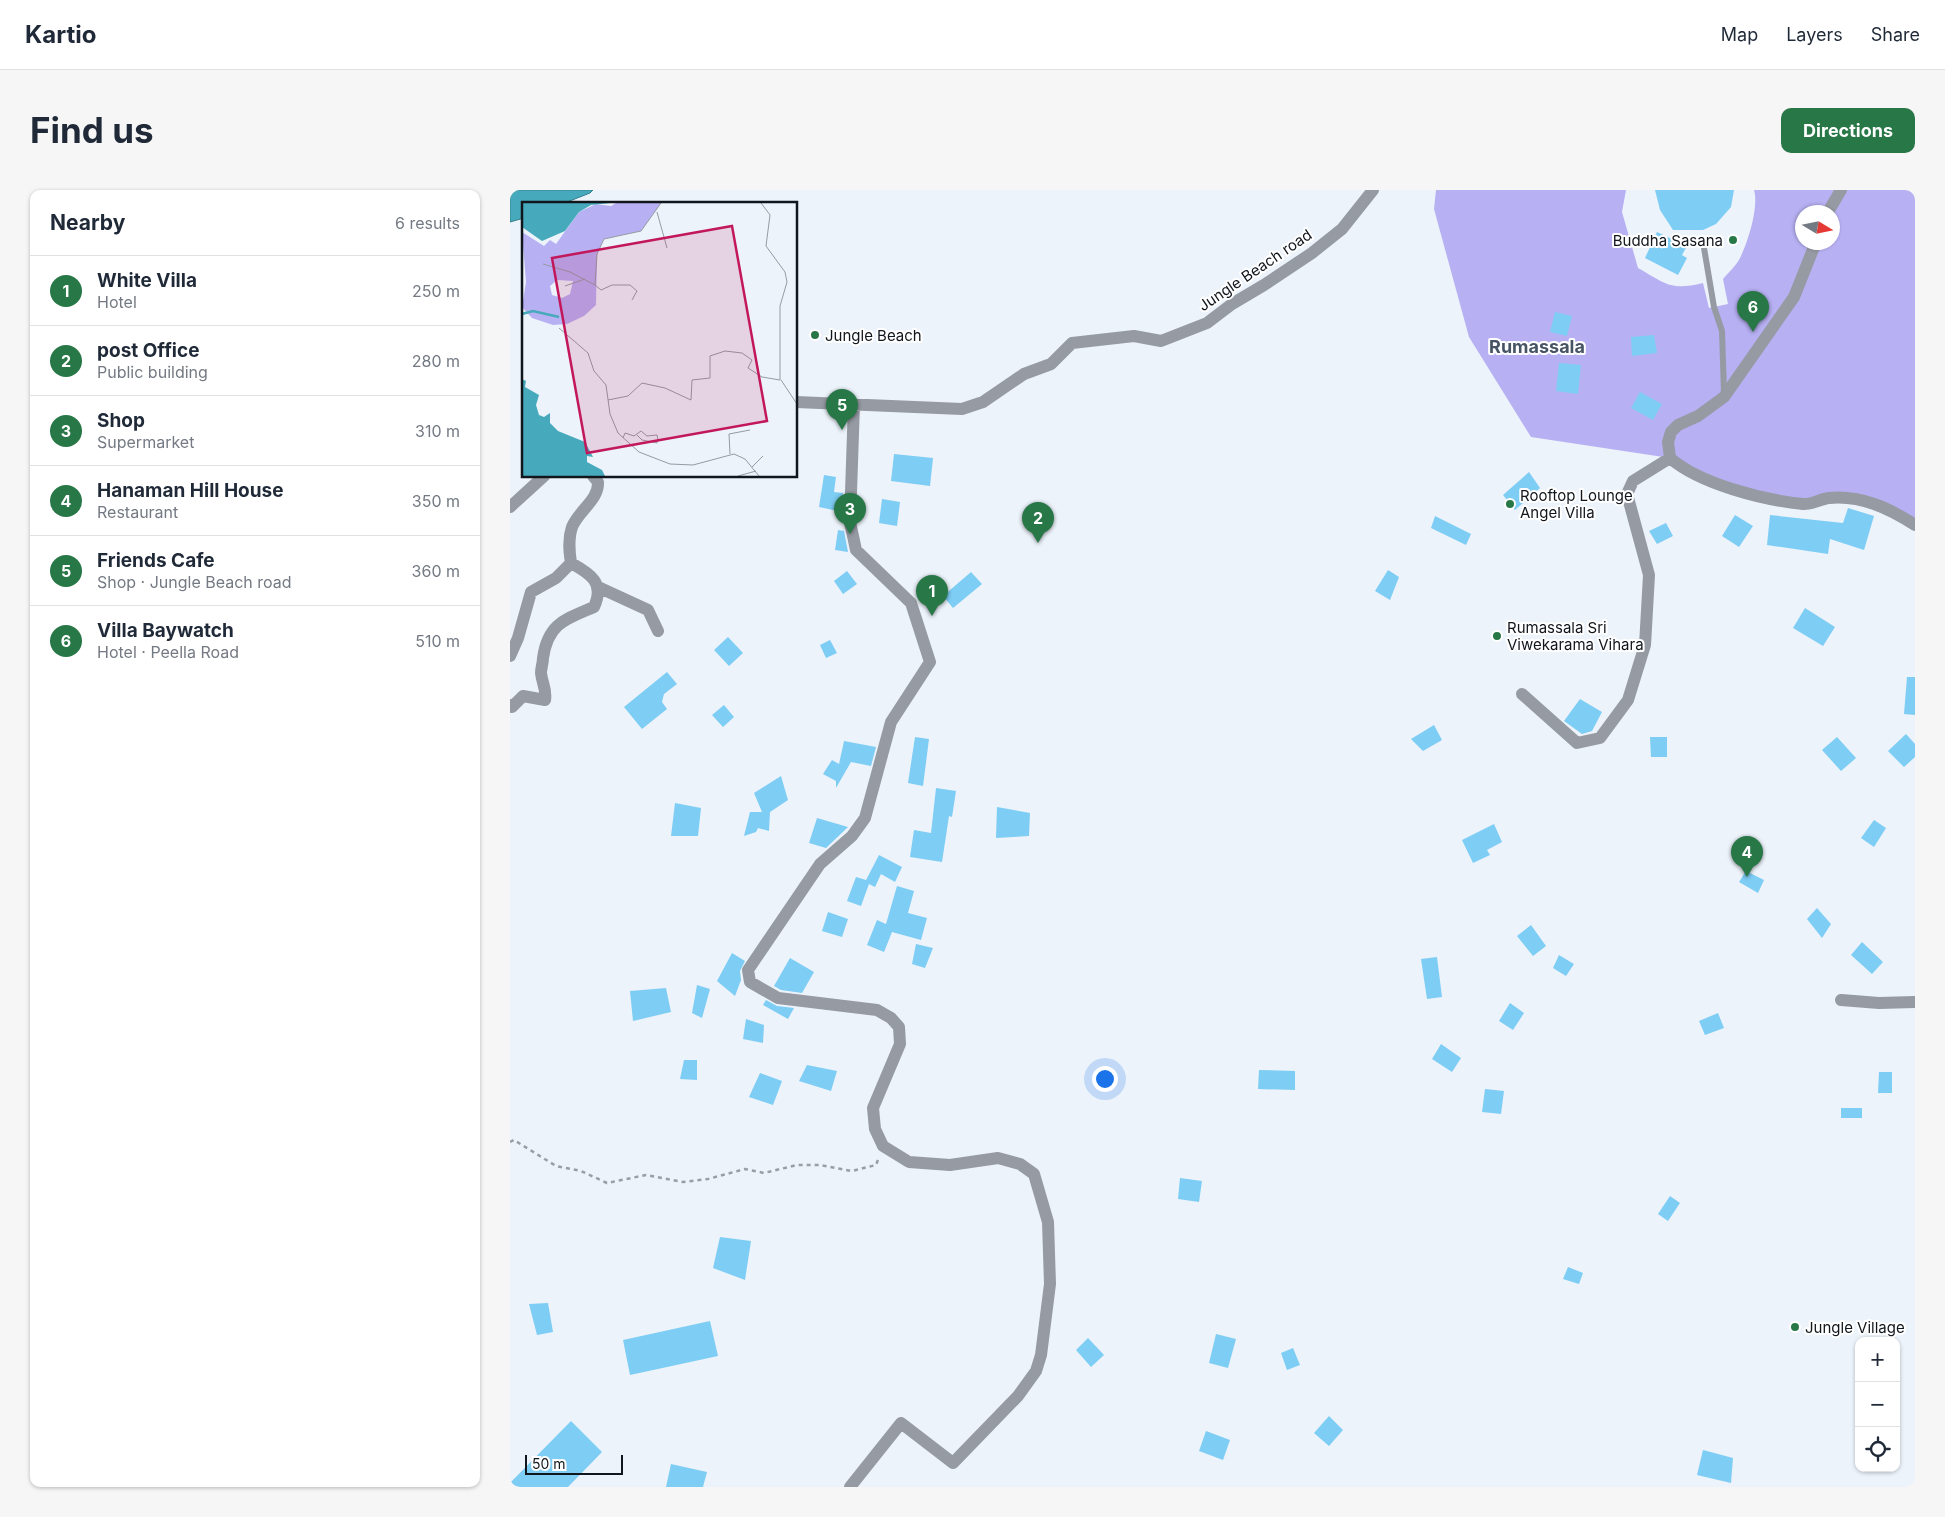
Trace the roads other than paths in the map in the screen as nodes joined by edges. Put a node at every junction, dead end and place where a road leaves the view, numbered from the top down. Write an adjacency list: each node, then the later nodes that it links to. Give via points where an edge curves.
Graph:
1 (1373, 190): 8 (street, Jungle Beach road, via 1342,229 1207,323 1161,341 1134,336 1072,343 1051,364 1024,374 983,402 962,409)
2 (1841, 190): 3 (street)
3 (1832, 205)
4 (1703, 242): 6 (lane, via 1714,307 1722,332)
5 (1813, 250): 6 (street, via 1794,297)
6 (1724, 396): 9 (street, via 1698,416 1678,425 1668,442)
7 (798, 402): 8 (street, Jungle Beach road)
8 (854, 404): 22 (street, via 850,522 856,550 912,603 930,662 891,722 865,818 852,836 820,864 748,970 750,982 778,998 877,1010 891,1018 899,1027 900,1044 873,1108 875,1129 883,1146 909,1162 950,1165 998,1158 1020,1164 1034,1174 1048,1222 1050,1284 1042,1354 1036,1371 1018,1396 953,1463 901,1424)
9 (1670, 458): 13 (street, via 1699,476 1754,494 1804,504 1828,498 1862,500 1890,509); 18 (street, via 1633,481 1627,494 1648,574 1645,646 1628,700 1600,738 1576,743)
10 (542, 478): 12 (street)
11 (595, 478): 14 (street, via 599,490 573,526 568,545)
12 (510, 507)
13 (1915, 525)
14 (571, 563): 15 (street, via 588,572); 17 (street, via 556,578 531,592)
15 (598, 587): 16 (street, via 648,610); 19 (street, via 600,595 594,607 560,622 545,645 541,674 545,700 523,696)
16 (658, 631)
17 (510, 656)
18 (1522, 694)
19 (510, 705)
20 (1841, 1000): 21 (street)
21 (1915, 1002)
22 (850, 1487)

